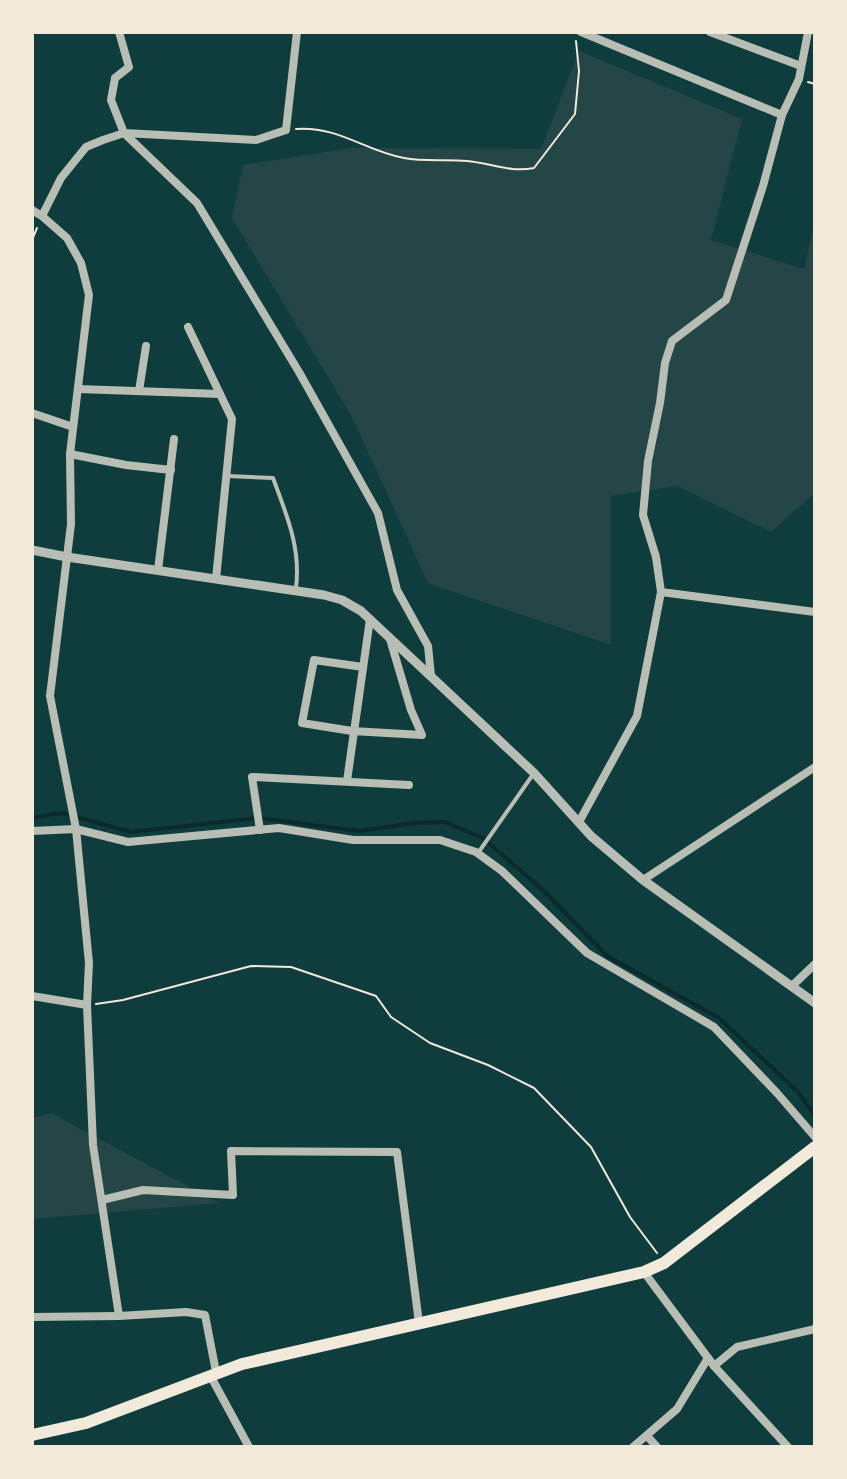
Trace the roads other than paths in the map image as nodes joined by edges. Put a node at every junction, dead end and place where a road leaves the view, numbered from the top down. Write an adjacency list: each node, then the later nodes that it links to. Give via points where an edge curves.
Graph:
1 (119, 32): 8 (street, via 129,67 115,78 111,100)
2 (297, 32): 8 (street, via 286,130 256,140)
3 (578, 32): 7 (street)
4 (710, 32): 6 (street)
5 (808, 32): 6 (street)
6 (801, 66): 7 (street)
7 (782, 115): 27 (street, via 726,300 672,341 665,363 643,515)
8 (124, 133): 10 (street, via 86,147 61,178); 32 (street, via 197,203 299,372 378,513 397,590 428,646)
9 (32, 210): 10 (street)
10 (42, 216): 13 (street, via 67,238 81,263 89,295)
11 (188, 327): 15 (street)
12 (146, 346): 14 (street)
13 (78, 389): 14 (street); 17 (street)
14 (139, 391): 15 (street)
15 (220, 394): 21 (street, via 232,419)
16 (32, 413): 17 (street)
17 (73, 427): 19 (street)
18 (174, 439): 20 (street)
19 (70, 454): 20 (street); 23 (street)
20 (171, 470): 24 (street)
21 (226, 476): 25 (street); 26 (lane, via 273,478 295,537)
22 (32, 550): 23 (street)
23 (67, 557): 24 (street); 39 (street, via 50,696)
24 (158, 570): 25 (street)
25 (216, 579): 26 (street)
26 (296, 591): 29 (street, via 342,600)
27 (661, 592): 28 (street); 38 (street, via 637,716)
28 (815, 612)
29 (370, 619): 30 (street); 31 (street)
30 (390, 639): 32 (street); 33 (street, via 422,735)
31 (363, 667): 33 (street); 33 (street, via 314,660 302,723)
32 (431, 676): 35 (street)
33 (352, 731): 36 (street)
34 (815, 767): 43 (street)
35 (534, 773): 38 (street); 42 (lane)
36 (347, 781): 37 (street); 40 (street, via 252,777)
37 (409, 785)
38 (579, 822): 43 (street)
39 (76, 829): 40 (street, via 128,842); 41 (street); 48 (street, via 89,963)
40 (260, 830): 42 (street, via 279,828 353,840 440,840)
41 (32, 831)
42 (478, 853): 49 (street, via 587,953 714,1027)
43 (643, 880): 45 (street)
44 (815, 964): 45 (street)
45 (792, 986): 47 (street)
46 (32, 996): 48 (street)
47 (815, 1003)
48 (87, 1005): 51 (street, via 93,1145)
49 (815, 1137)
50 (815, 1147): 52 (main road, via 664,1263)
51 (102, 1200): 53 (street); 55 (street, via 143,1190 233,1195 231,1151 397,1152)
52 (644, 1272): 55 (main road); 57 (street)
53 (119, 1316): 54 (street); 58 (street, via 205,1315)
54 (32, 1317)
55 (419, 1323): 58 (main road)
56 (815, 1329): 57 (street, via 737,1347)
57 (711, 1362): 60 (street, via 677,1409); 64 (street)
58 (213, 1374): 59 (main road, via 86,1423); 61 (street)
59 (32, 1435)
60 (648, 1437): 62 (street); 63 (street)
61 (249, 1447)
62 (633, 1447)
63 (657, 1447)
64 (788, 1447)

